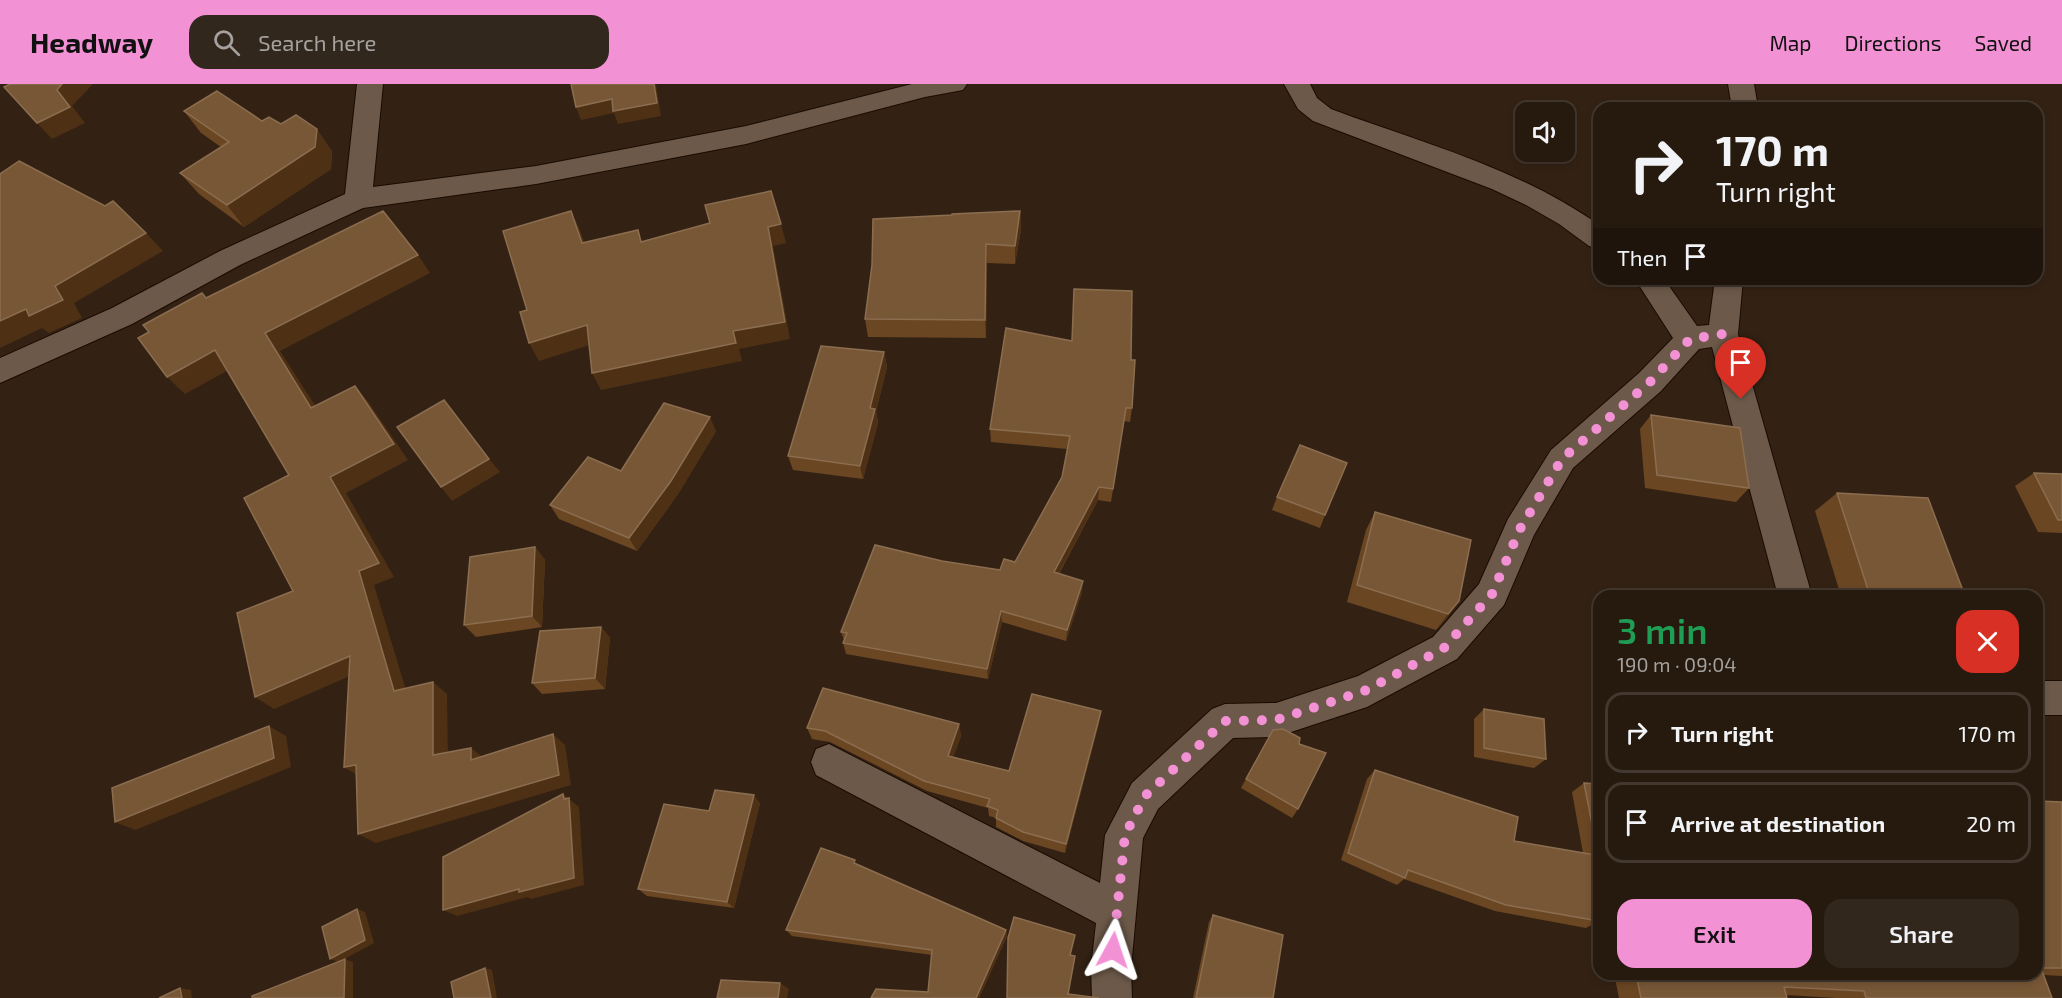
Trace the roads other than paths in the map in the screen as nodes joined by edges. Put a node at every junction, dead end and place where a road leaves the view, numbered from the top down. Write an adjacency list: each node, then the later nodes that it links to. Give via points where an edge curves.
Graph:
1 (370, 84): 6 (street)
2 (954, 84): 6 (street, via 746,135 536,175)
3 (1297, 84): 7 (street, via 1307,103 1322,115 1482,174 1546,204)
4 (1741, 84): 5 (street)
5 (1744, 102)
6 (358, 200): 11 (street)
7 (1593, 234)
8 (1655, 285): 10 (street)
9 (1727, 285): 10 (street)
10 (1706, 336): 12 (street); 16 (street, via 1562,459 1520,529 1492,594 1444,648 1367,690 1307,710 1276,720 1225,721 1145,796 1125,835)
11 (0, 371)
12 (1793, 590)
13 (2043, 698): 14 (street)
14 (2062, 698)
15 (829, 762): 16 (street)
16 (1116, 914): 17 (street)
17 (1112, 998)

